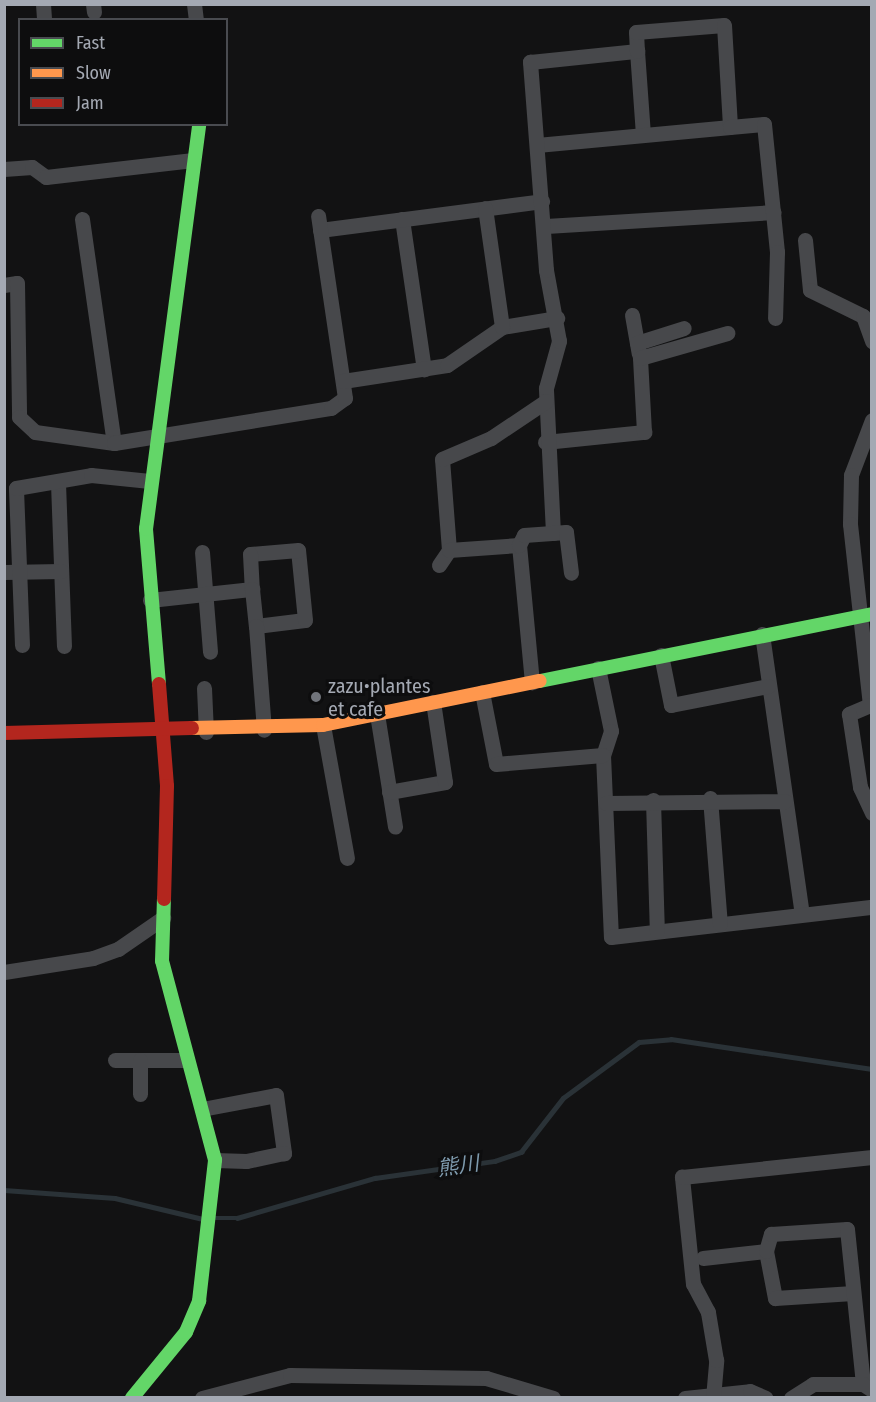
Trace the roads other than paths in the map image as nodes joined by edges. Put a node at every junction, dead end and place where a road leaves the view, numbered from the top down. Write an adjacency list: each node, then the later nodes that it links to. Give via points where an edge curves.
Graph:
1 (637, 51): 3 (street, via 636,32 724,25); 4 (street); 5 (street, via 530,62)
2 (199, 126): 6 (street)
3 (730, 127): 4 (street); 10 (street, via 764,124)
4 (643, 135): 5 (street)
5 (537, 145): 8 (street)
6 (193, 160): 7 (street, via 46,177 32,167); 29 (street)
7 (4, 169)
8 (542, 201): 9 (street); 13 (street)
9 (485, 208): 12 (street); 19 (street)
10 (774, 212): 13 (street); 18 (street)
11 (82, 219): 31 (street)
12 (402, 219): 25 (street); 26 (street, via 319,223)
13 (546, 226): 17 (street, via 546,270)
14 (805, 240): 22 (street, via 810,290 863,316)
15 (4, 285): 24 (street, via 17,283)
16 (632, 315): 23 (street)
17 (557, 318): 19 (street); 27 (street, via 559,341)
18 (775, 318)
19 (502, 327): 25 (street, via 447,365)
20 (684, 328): 23 (street)
21 (727, 333): 23 (street)
22 (872, 341)
23 (639, 351): 30 (street, via 644,432)
24 (11, 353): 31 (street, via 19,417 35,432)
25 (424, 369): 26 (street)
26 (343, 381): 29 (street, via 345,398 331,408)
27 (546, 401): 30 (street); 36 (street, via 490,438 442,459)
28 (872, 420): 45 (street, via 851,475)
29 (159, 435): 31 (street); 32 (street)
30 (545, 442): 34 (street)
31 (114, 443)
32 (150, 481): 33 (street, via 91,475); 44 (street)
33 (58, 483): 39 (street); 40 (street, via 16,488)
34 (553, 533): 35 (street, via 524,535); 41 (street, via 566,532)
35 (519, 545): 36 (street); 53 (street)
36 (449, 550): 38 (street)
37 (202, 552): 43 (street)
38 (439, 565)
39 (61, 571): 40 (street); 49 (street)
40 (11, 572): 48 (street)
41 (571, 573)
42 (252, 589): 43 (street); 46 (street); 46 (street, via 250,554 298,550 305,620)
43 (205, 594): 44 (street); 50 (street)
44 (150, 600): 61 (street)
45 (864, 615): 47 (street); 70 (street, via 870,705 849,714 860,787)
46 (255, 626): 60 (street)
47 (762, 634): 51 (street); 54 (street)
48 (22, 645)
49 (64, 646)
50 (210, 652)
51 (661, 655): 52 (street); 54 (street, via 671,705)
52 (598, 668): 53 (street); 64 (street, via 611,731)
53 (532, 682): 56 (street)
54 (768, 686): 68 (street)
55 (204, 688): 62 (street)
56 (482, 692): 57 (street); 64 (street, via 496,764)
57 (433, 702): 58 (street); 65 (street, via 445,782)
58 (377, 714): 59 (street); 65 (street)
59 (323, 725): 60 (street); 72 (street)
60 (264, 730): 62 (street)
61 (163, 731): 62 (street); 63 (street); 75 (street)
62 (206, 732)
63 (4, 733)
64 (603, 755): 69 (street)
65 (389, 792): 71 (street)
66 (710, 798): 67 (street); 68 (street); 76 (street)
67 (653, 800): 69 (street); 77 (street)
68 (785, 801): 74 (street)
69 (606, 803): 77 (street, via 611,937)
70 (872, 813)
71 (395, 827)
72 (347, 858)
73 (872, 907): 74 (street)
74 (802, 914): 76 (street)
75 (163, 918): 78 (street, via 118,949 93,958); 79 (street, via 162,961)
76 (720, 924): 77 (street)
77 (657, 931)
78 (4, 972)
79 (187, 1059): 81 (street); 83 (street)
80 (115, 1060): 81 (street)
81 (140, 1060): 82 (street)
82 (140, 1094)
83 (202, 1109): 85 (street); 85 (street, via 260,1094 276,1095 284,1153 246,1161)
84 (872, 1157): 91 (street, via 682,1177 693,1284 708,1312 716,1360)
85 (215, 1160): 92 (street, via 199,1301 186,1332)
86 (766, 1251): 87 (street); 88 (street, via 775,1298); 88 (street, via 771,1234 847,1229)
87 (704, 1258)
88 (854, 1293): 89 (street)
89 (865, 1331): 90 (street)
90 (867, 1387): 97 (street, via 813,1384)
91 (712, 1396): 95 (street); 96 (street, via 750,1391)
92 (132, 1398)
93 (202, 1398): 94 (street, via 269,1376 333,1375 486,1378)
94 (553, 1398)
95 (685, 1398)
96 (766, 1398)
97 (791, 1398)

